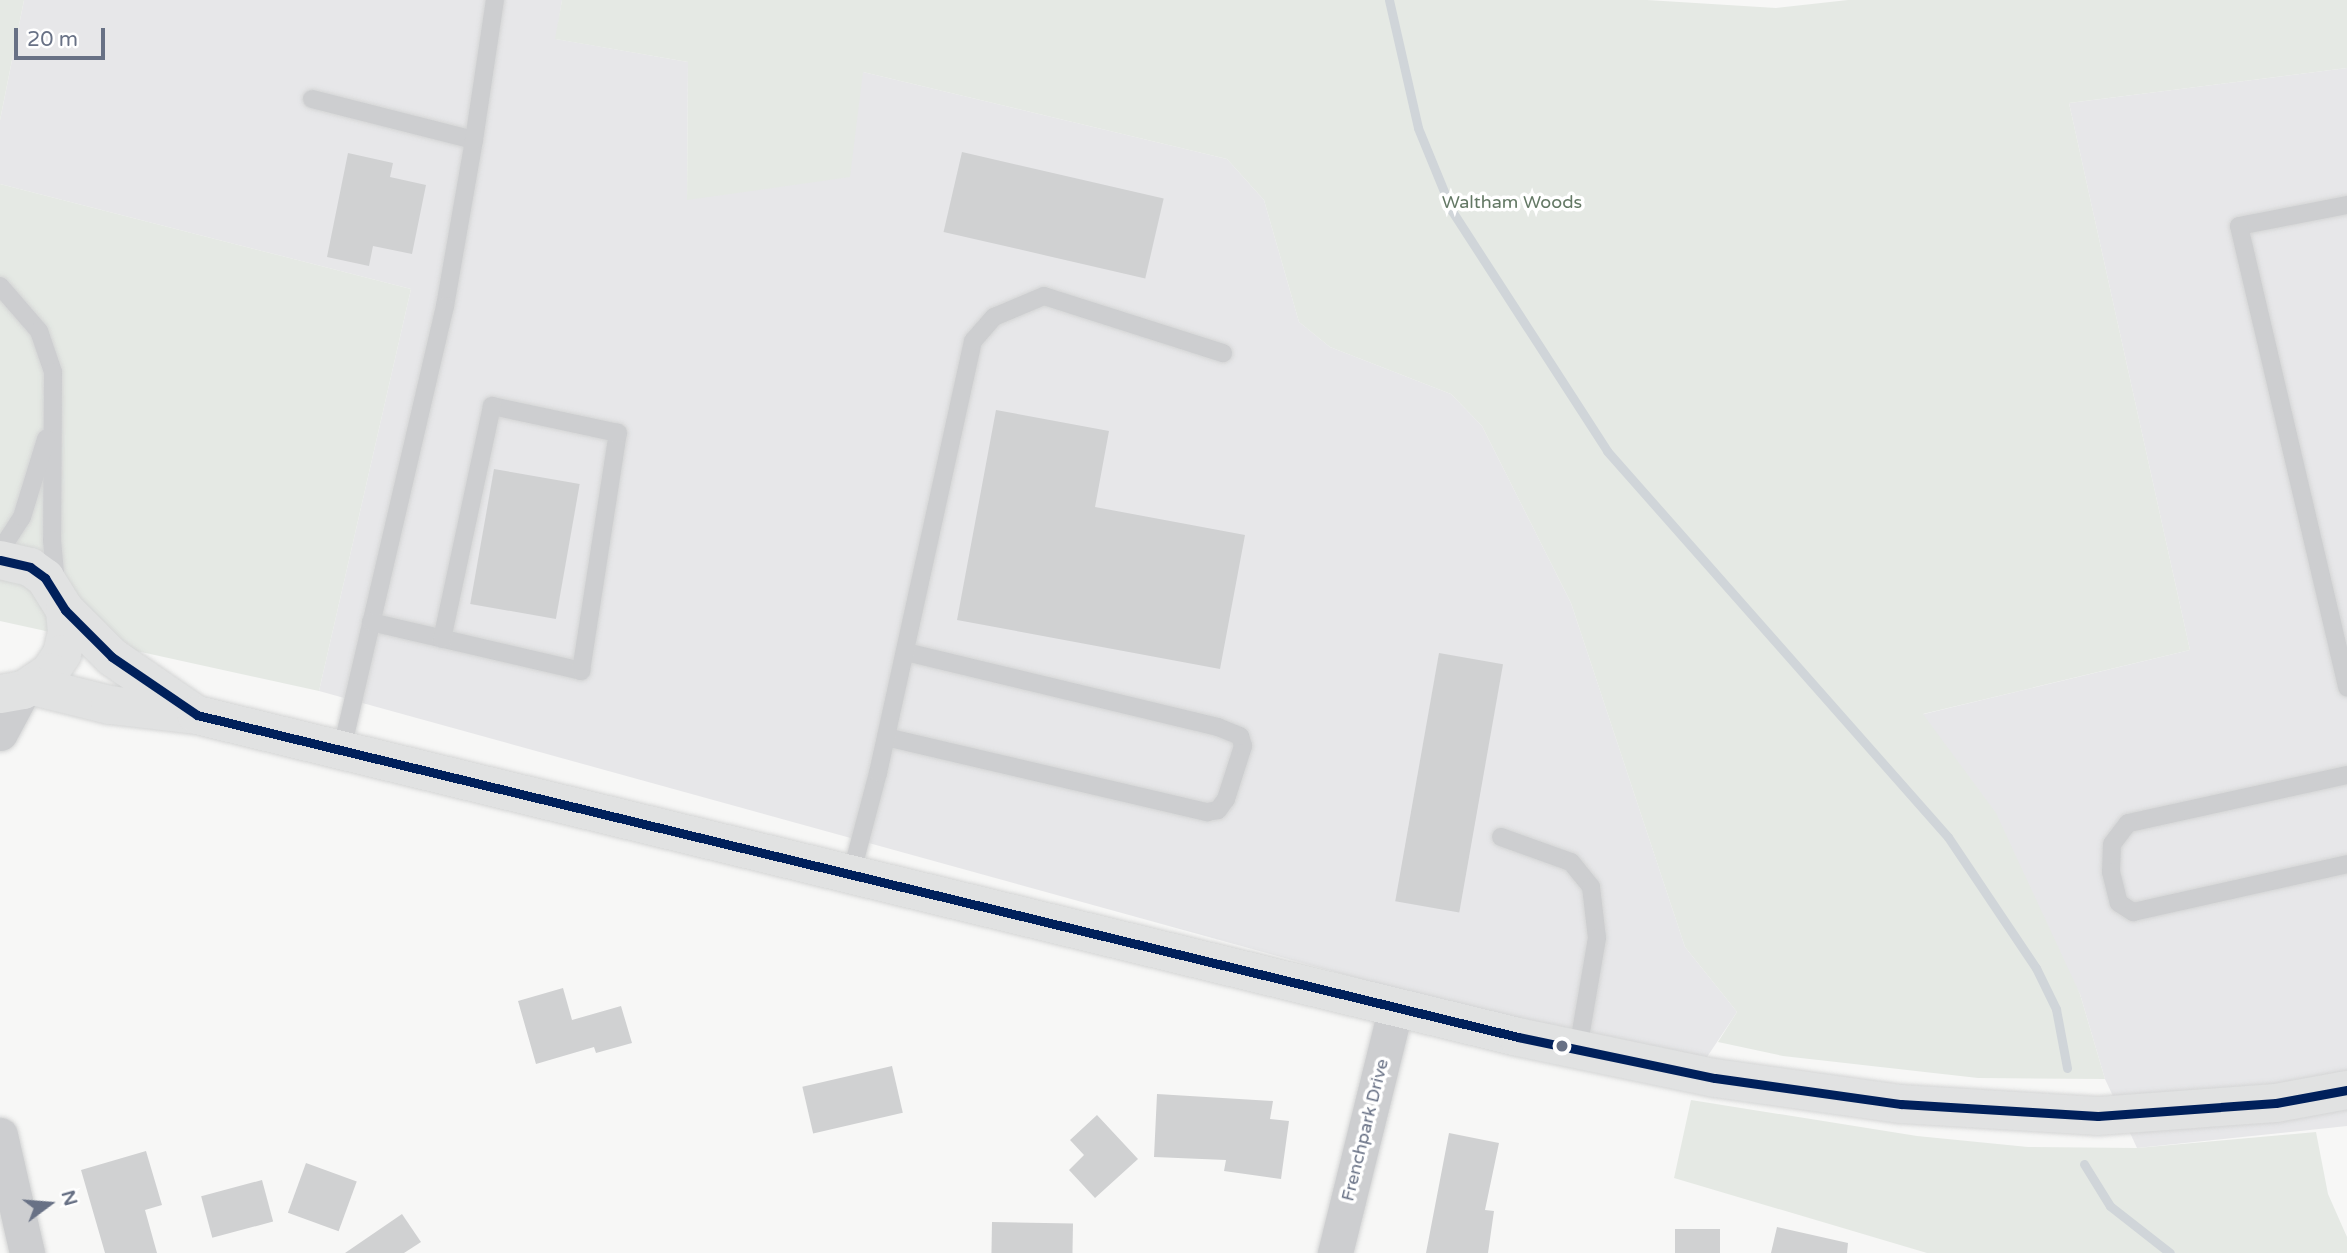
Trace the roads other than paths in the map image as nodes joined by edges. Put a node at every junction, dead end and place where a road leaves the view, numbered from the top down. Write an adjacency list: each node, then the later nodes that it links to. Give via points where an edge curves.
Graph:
1 (495, 0): 3 (lane)
2 (312, 99): 3 (lane)
3 (474, 140): 11 (lane, via 445,306)
4 (2347, 205): 14 (lane, via 2239,226)
5 (0, 286): 7 (lane, via 39,331 53,372)
6 (1223, 353): 13 (lane, via 1044,296 994,317 973,341)
7 (51, 422): 8 (lane, via 22,517); 10 (lane)
8 (0, 551)
9 (0, 560): 10 (main road, via 30,567)
10 (61, 601): 15 (main road, via 67,632 62,653 50,672); 16 (main road, via 111,657)
11 (371, 622): 12 (lane); 19 (lane)
12 (442, 639): 12 (lane, via 581,671 618,433 492,406)
13 (905, 652): 18 (lane); 18 (lane, via 1218,727 1240,736 1243,747 1226,799 1218,810 1207,812)
14 (2347, 688)
15 (19, 690): 16 (main road); 17 (street)
16 (197, 715): 19 (main road)
17 (0, 733)
18 (886, 737): 23 (lane)
19 (342, 749): 23 (main road)
20 (2347, 775): 22 (lane, via 2128,823 2112,844 2110,872 2119,903 2133,912)
21 (1500, 837): 25 (lane, via 1571,862 1591,887 1597,938)
22 (2347, 864)
23 (851, 875): 24 (main road)
24 (1396, 1007): 25 (main road); 29 (street, Frenchpark Drive)
25 (1577, 1049): 26 (main road, via 1715,1078 1901,1104 2098,1116 2276,1103)
26 (2347, 1090)
27 (0, 1135): 28 (street)
28 (27, 1253)
29 (1335, 1253)

